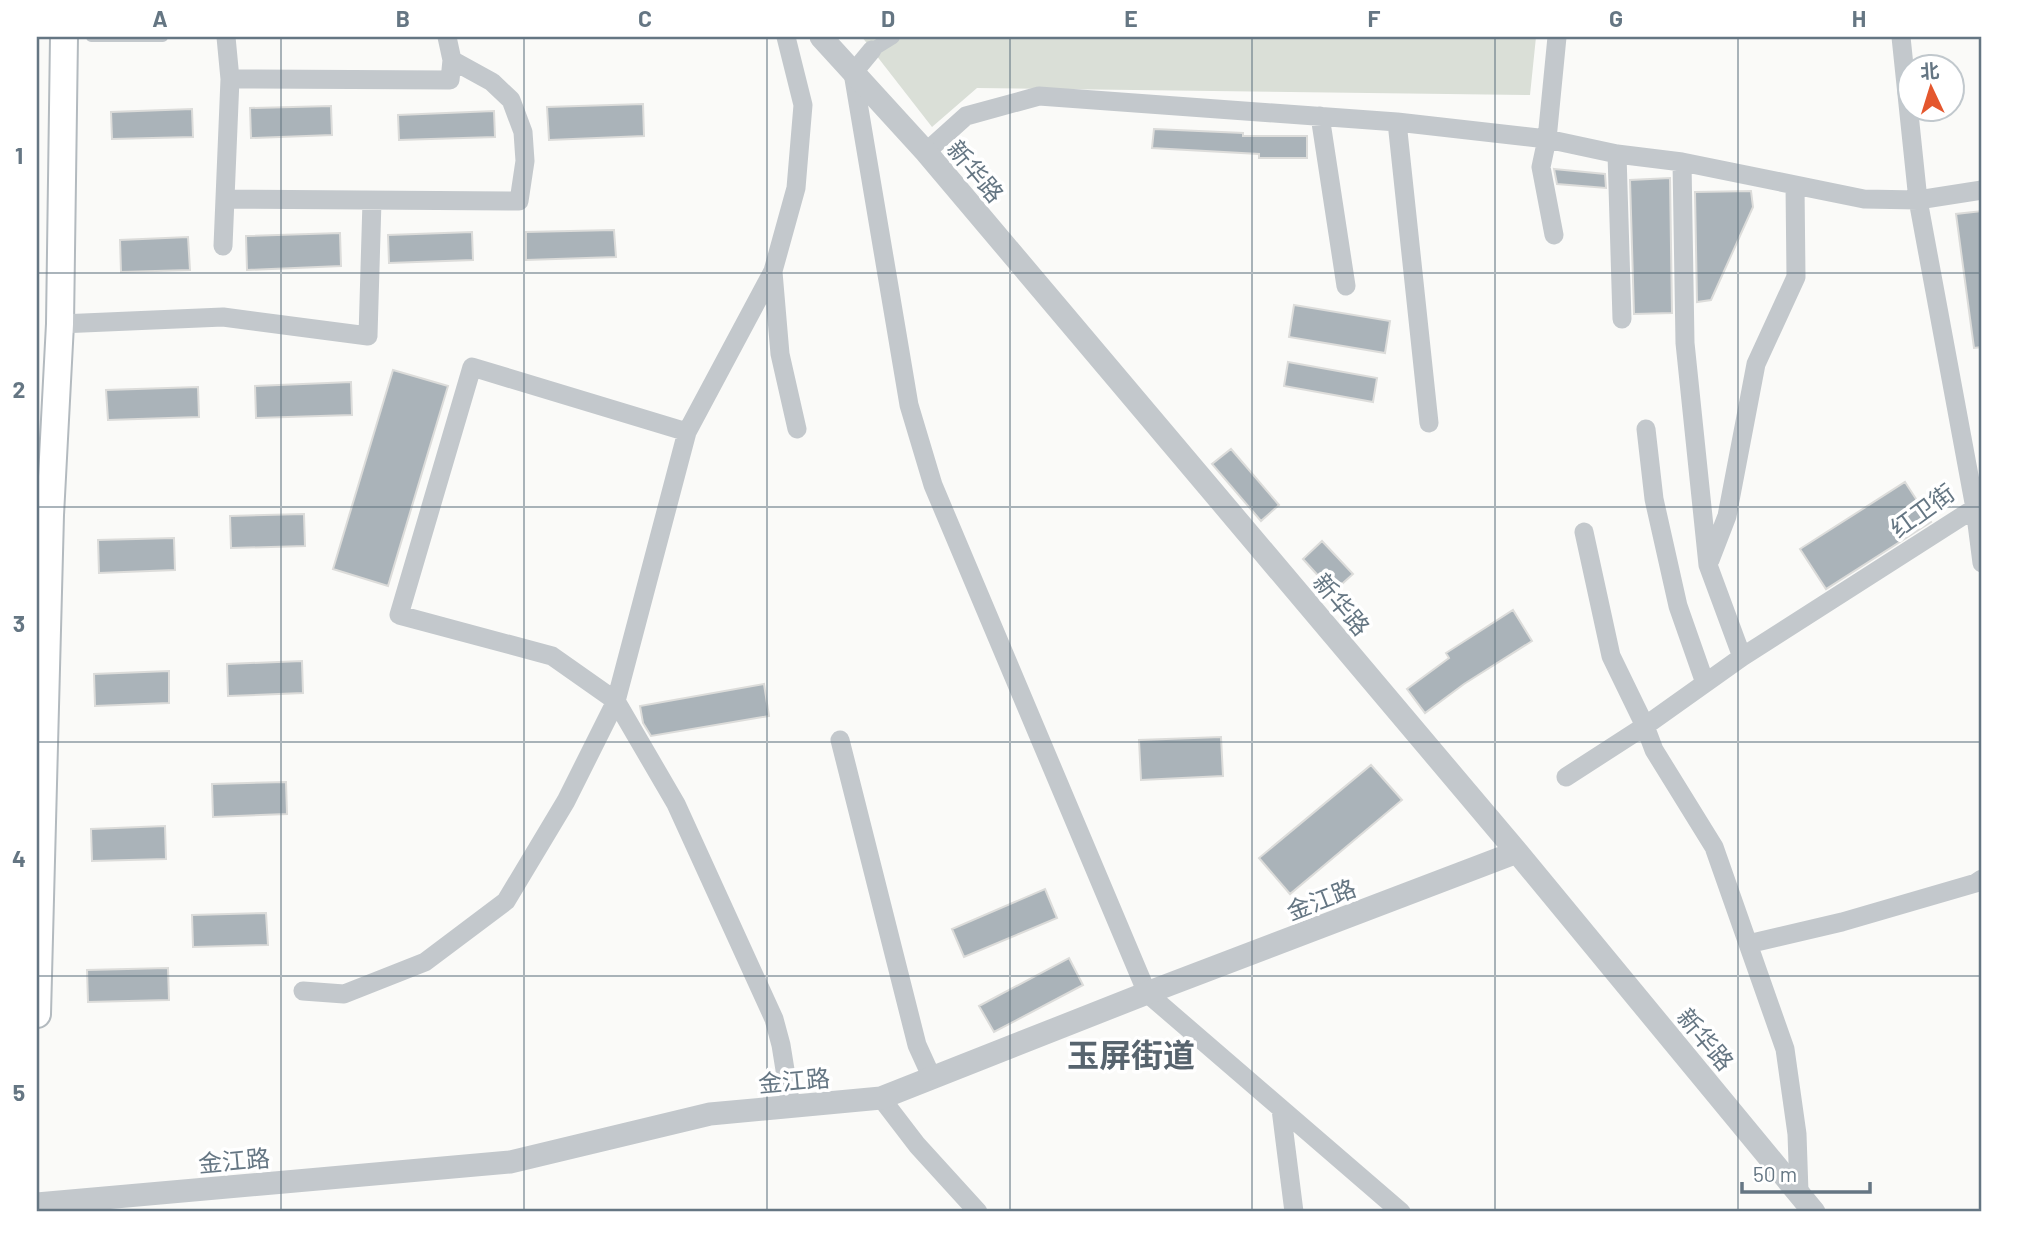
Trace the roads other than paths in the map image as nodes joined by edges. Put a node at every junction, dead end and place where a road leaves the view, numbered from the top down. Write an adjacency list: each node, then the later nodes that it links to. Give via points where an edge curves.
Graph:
1 (64, 37): 31 (main road)
2 (90, 37): 3 (lane)
3 (163, 37)
4 (226, 37): 14 (street)
5 (447, 37): 12 (street)
6 (786, 37): 28 (street, via 803,105 796,188)
7 (821, 37): 13 (street, 新华路)
8 (893, 37): 11 (street)
9 (1558, 37): 17 (street)
10 (1901, 37): 24 (street, 红卫街)
11 (872, 50): 13 (street)
12 (452, 60): 14 (street, via 450,80); 25 (street, via 492,82 511,100 523,132 525,161 519,201)
13 (853, 73): 18 (street, 新华路); 50 (street, via 909,405 933,485)
14 (230, 79): 23 (street)
15 (1320, 116): 16 (street); 18 (street, via 1040,96 966,116); 29 (street)
16 (1397, 122): 17 (street); 32 (street)
17 (1547, 139): 19 (street); 26 (street, via 1541,167)
18 (926, 152): 46 (street, 新华路)
19 (1617, 154): 20 (street); 30 (street)
20 (1682, 162): 21 (street); 39 (street, via 1685,343)
21 (1795, 185): 24 (street, via 1864,199); 39 (street, via 1796,277 1756,364 1727,516)
22 (1982, 190): 24 (street)
23 (225, 199): 25 (street); 27 (street)
24 (1918, 200): 36 (street, 红卫街)
25 (372, 201): 31 (street, via 368,336 223,317)
26 (1554, 235)
27 (223, 246)
28 (773, 271): 33 (street, via 780,354); 35 (street)
29 (1346, 286)
30 (1622, 319)
31 (60, 324): 51 (main road, via 50,515)
32 (1429, 423)
33 (797, 429)
34 (1646, 429): 41 (street, via 1654,499 1678,606)
35 (687, 432): 42 (street); 42 (street, via 472,367 399,614 552,656)
36 (1975, 508): 38 (street); 40 (street, 红卫街)
37 (1584, 532): 43 (street, via 1611,656)
38 (1982, 563)
39 (1708, 565): 40 (street)
40 (1742, 657): 41 (street, 红卫街)
41 (1705, 683): 43 (street, 红卫街)
42 (617, 701): 49 (street, via 566,801 506,901 425,962 344,994); 54 (street, via 676,804 774,1018)
43 (1645, 726): 45 (street, 红卫街); 48 (street, via 1654,750 1714,848)
44 (840, 740): 52 (street, via 917,1045)
45 (1566, 778)
46 (1517, 852): 50 (street, 金江路); 56 (street, 新华路)
47 (1982, 879): 48 (street, via 1842,922)
48 (1748, 944): 56 (street, via 1785,1049 1797,1134)
49 (303, 991)
50 (1147, 993): 52 (street, 金江路); 55 (street)
51 (37, 1014)
52 (932, 1078): 53 (street, 金江路)
53 (881, 1098): 54 (street, 金江路); 58 (street)
54 (791, 1107): 57 (street, 金江路, via 710,1114 510,1162)
55 (1281, 1109): 59 (street); 60 (street)
56 (1799, 1192): 61 (street, 新华路)
57 (37, 1204)
58 (978, 1212)
59 (1293, 1212)
60 (1401, 1212)
61 (1814, 1212)

